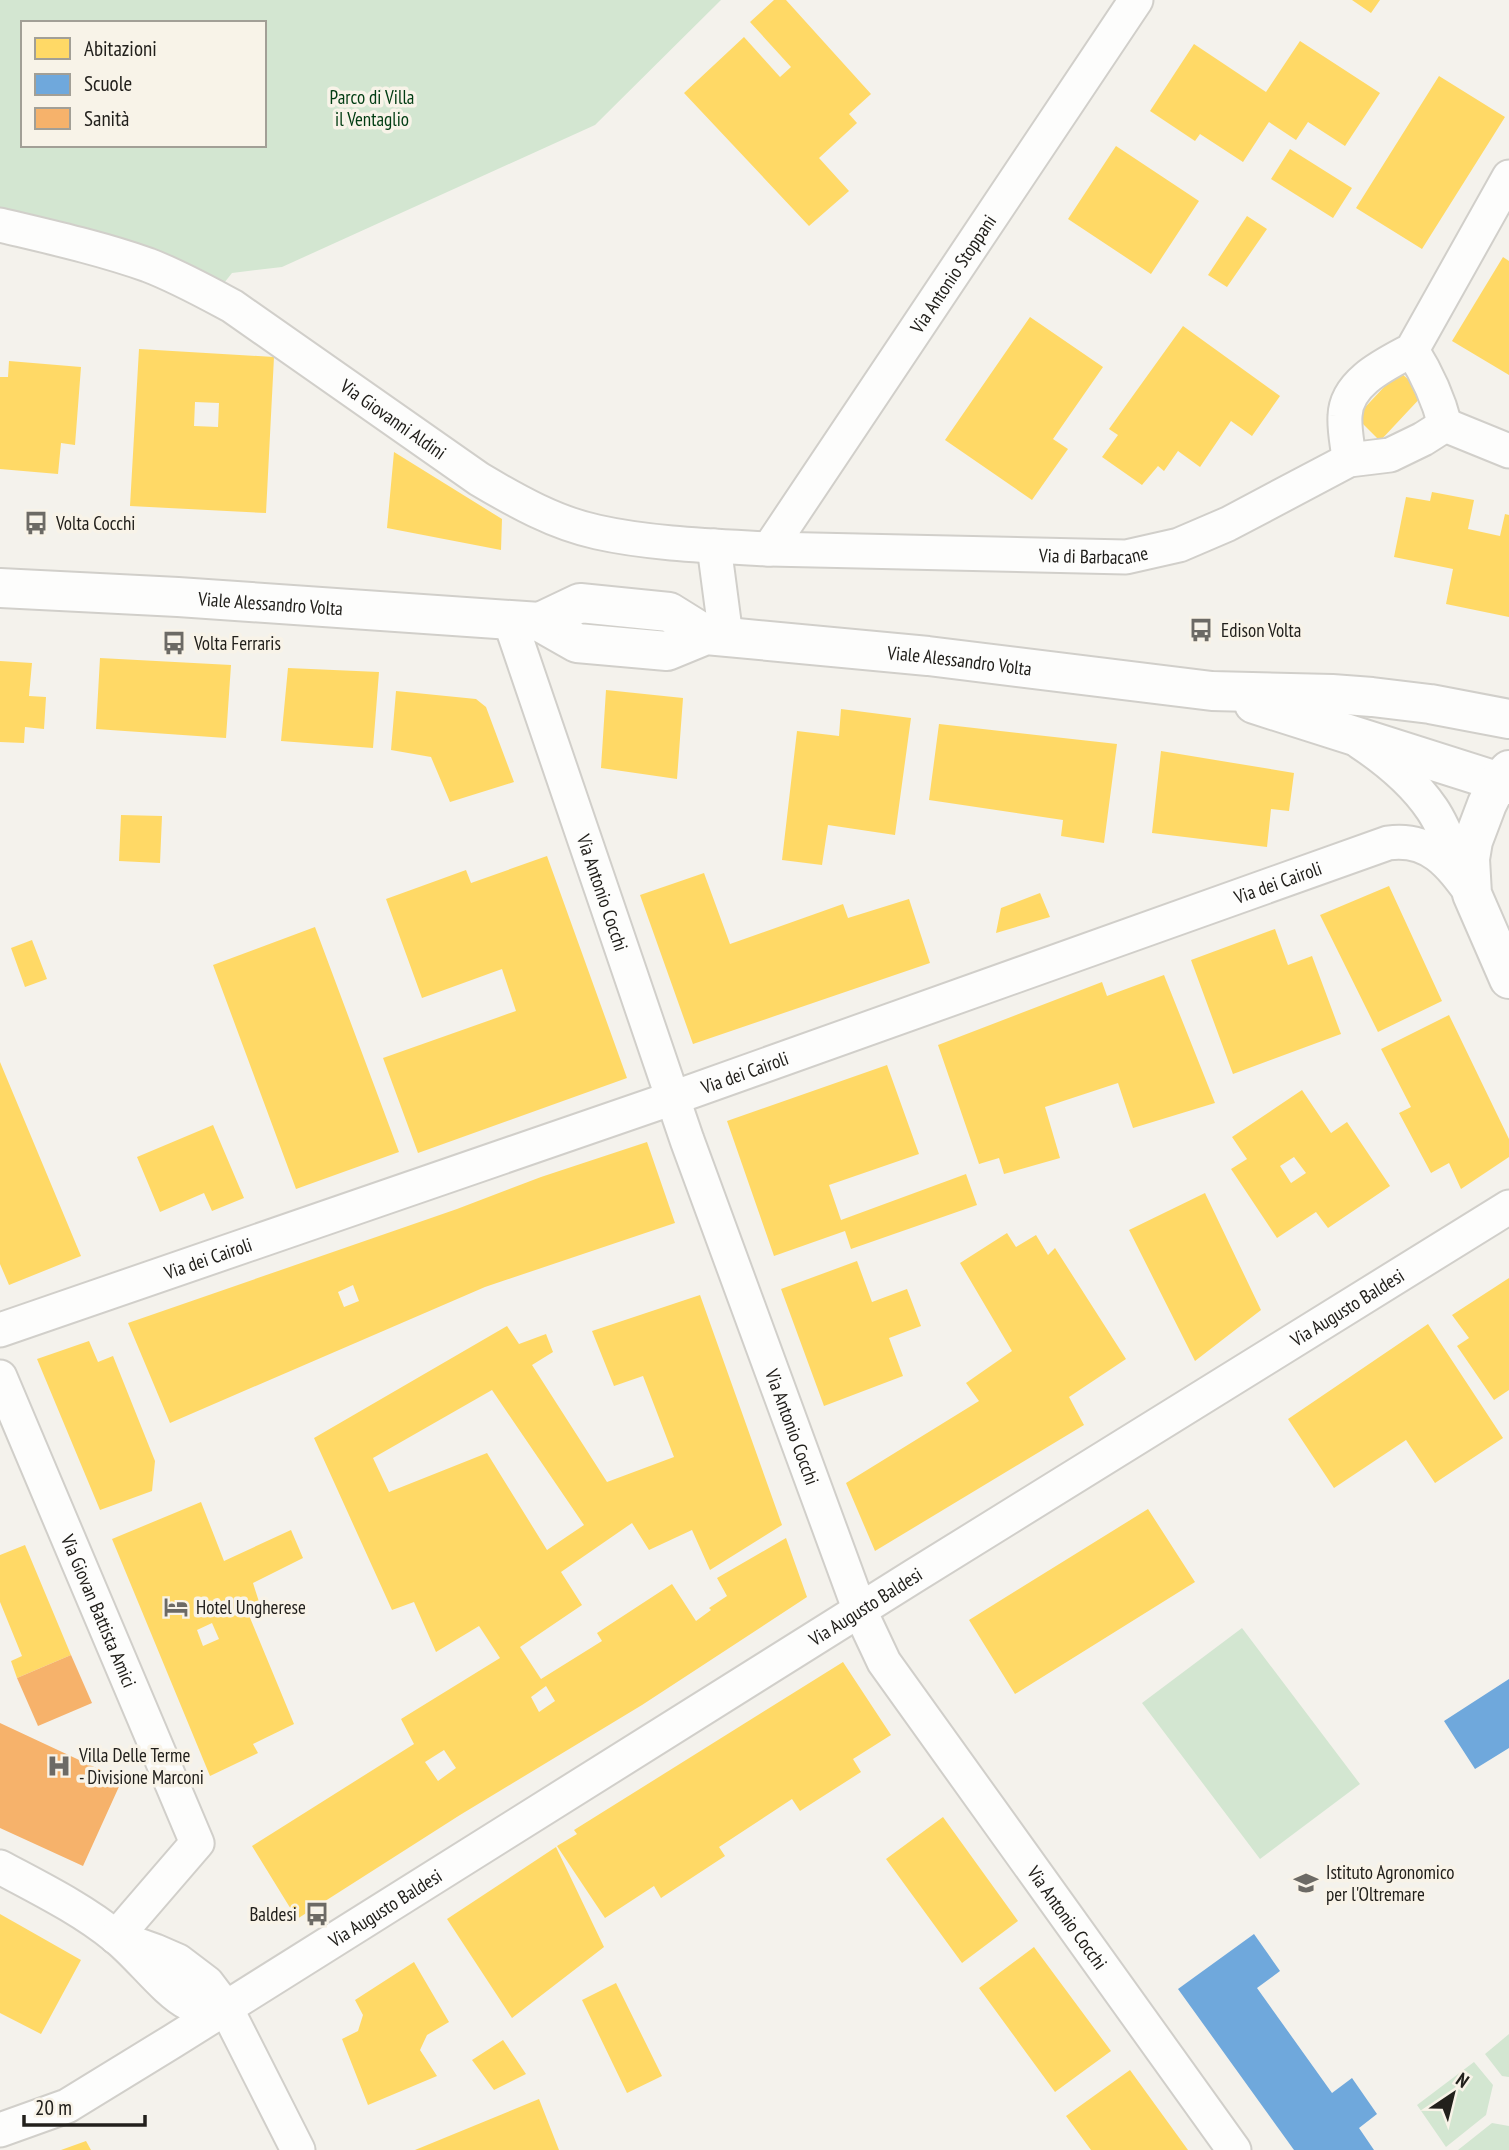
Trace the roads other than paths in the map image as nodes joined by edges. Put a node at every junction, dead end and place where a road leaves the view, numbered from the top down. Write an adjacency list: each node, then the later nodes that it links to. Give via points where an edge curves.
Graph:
1 (1136, 0): 9 (street, Via Antonio Stoppani)
2 (1509, 177): 4 (street)
3 (0, 225): 8 (street, Via Giovanni Aldini, via 149,265 193,285 232,306 479,479 557,520 596,532)
4 (1412, 350): 5 (street, via 1427,373); 7 (street, via 1364,379 1350,398 1345,414)
5 (1445, 425): 6 (street); 7 (street, Via di Barbacane, via 1390,455)
6 (1509, 451)
7 (1349, 460): 9 (street, Via di Barbacane, via 1228,524 1178,544 1126,556)
8 (713, 546): 9 (street, Via di Barbacane); 12 (street)
9 (769, 549)
10 (0, 588): 11 (main road, Viale Alessandro Volta)
11 (525, 622): 12 (main road, Viale Alessandro Volta, via 580,603 669,612); 18 (street, Via Antonio Cocchi)
12 (716, 636): 13 (main road, Viale Alessandro Volta, via 928,656 1212,691)
13 (1345, 713): 14 (main road, via 1430,704); 15 (main road); 16 (street, via 1424,798)
14 (1509, 719)
15 (1505, 779): 16 (main road, via 1487,804 1473,841)
16 (1472, 894): 17 (main road); 18 (street, Via dei Cairoli, via 1453,868 1427,848 1401,841 1388,843)
17 (1509, 979)
18 (673, 1098): 20 (street, Via dei Cairoli); 22 (street, Via Antonio Cocchi)
19 (1509, 1207): 22 (street, Via Augusto Baldesi)
20 (0, 1330)
21 (0, 1377): 24 (street, Via Giovan Battista Amici, via 197,1843)
22 (860, 1611): 25 (street, Via Augusto Baldesi); 28 (street, Via Antonio Cocchi, via 884,1661)
23 (0, 1867): 24 (street)
24 (116, 1937): 25 (street, via 188,2003)
25 (226, 2008): 26 (street, Via Augusto Baldesi, via 67,2106); 27 (street)
26 (0, 2130)
27 (298, 2150)
28 (1234, 2150)

